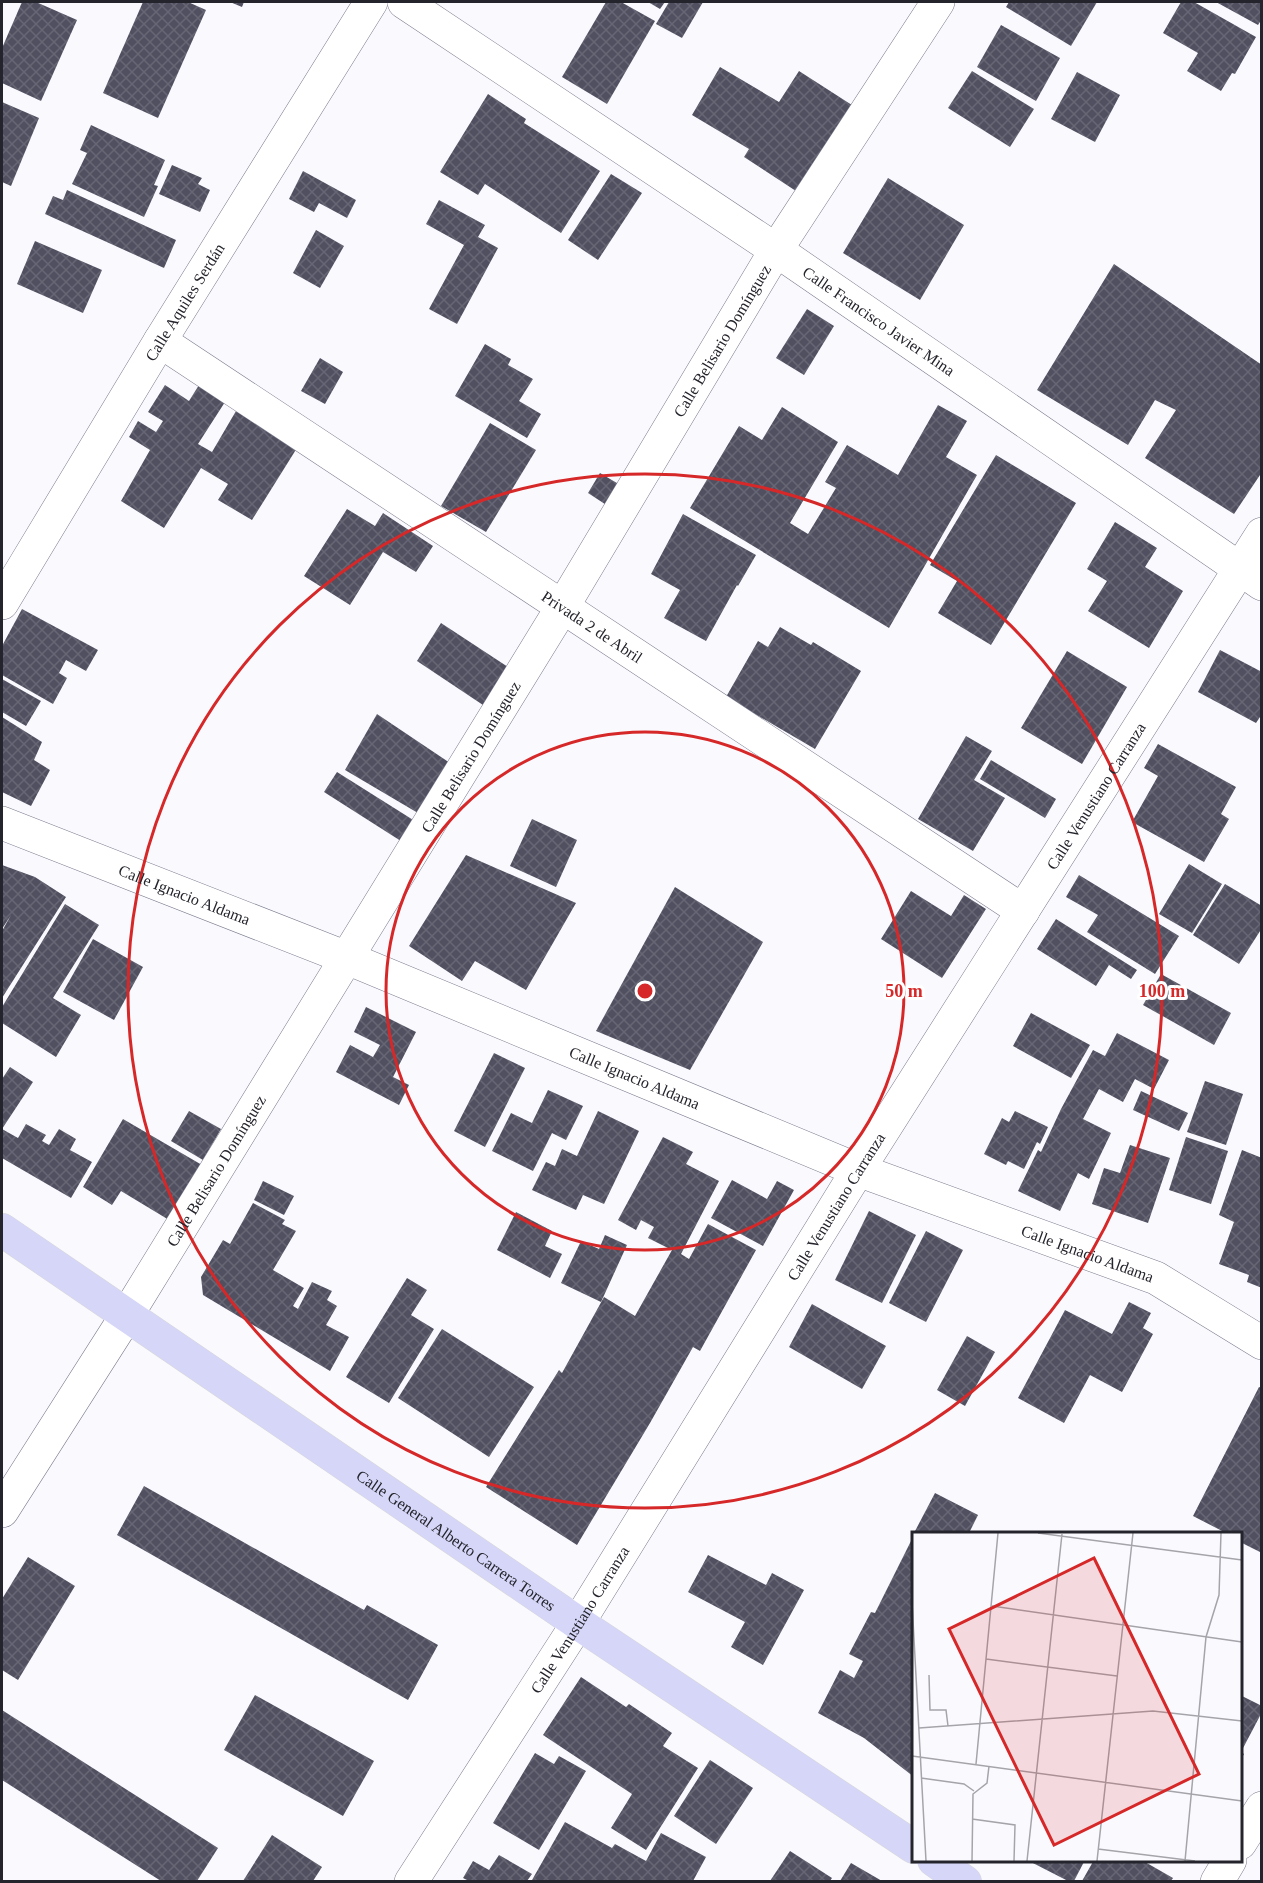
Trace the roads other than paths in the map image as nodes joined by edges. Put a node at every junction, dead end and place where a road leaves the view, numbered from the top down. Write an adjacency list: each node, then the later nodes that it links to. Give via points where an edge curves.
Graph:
1 (371, 2): 5 (street, Calle Aquiles Serdán)
2 (404, 2): 4 (street, Calle Francisco Javier Mina)
3 (938, 2): 4 (street, Calle Belisario Domínguez)
4 (776, 250): 7 (street, Calle Francisco Javier Mina); 9 (street, Calle Belisario Domínguez)
5 (160, 340): 8 (street, Calle Aquiles Serdán); 9 (street, Privada 2 de Abril)
6 (1262, 534): 7 (street, Calle Venustiano Carranza)
7 (1250, 577): 11 (street, Calle Venustiano Carranza)
8 (2, 603)
9 (563, 606): 11 (street, Privada 2 de Abril); 12 (street, Calle Belisario Domínguez)
10 (2, 823): 12 (street, Calle Ignacio Aldama)
11 (1023, 911): 13 (street, Calle Venustiano Carranza)
12 (347, 958): 13 (street, Calle Ignacio Aldama); 15 (street, Calle Belisario Domínguez)
13 (858, 1170): 16 (street, Calle Ignacio Aldama, via 1156,1278); 18 (street, Calle Venustiano Carranza)
14 (2, 1230): 15 (main road, Calle General Alberto Carrera Torres)
15 (127, 1315): 17 (street, Calle Belisario Domínguez); 18 (main road, Calle General Alberto Carrera Torres)
16 (1262, 1343)
17 (2, 1511)
18 (578, 1623): 21 (main road, Calle General Alberto Carrera Torres); 24 (street, Calle Venustiano Carranza)
19 (1262, 1808): 20 (street)
20 (1242, 1840)
21 (912, 1846)
22 (937, 1862): 25 (main road)
23 (1229, 1862): 26 (street)
24 (411, 1881)
25 (965, 1881)
26 (1217, 1881)

